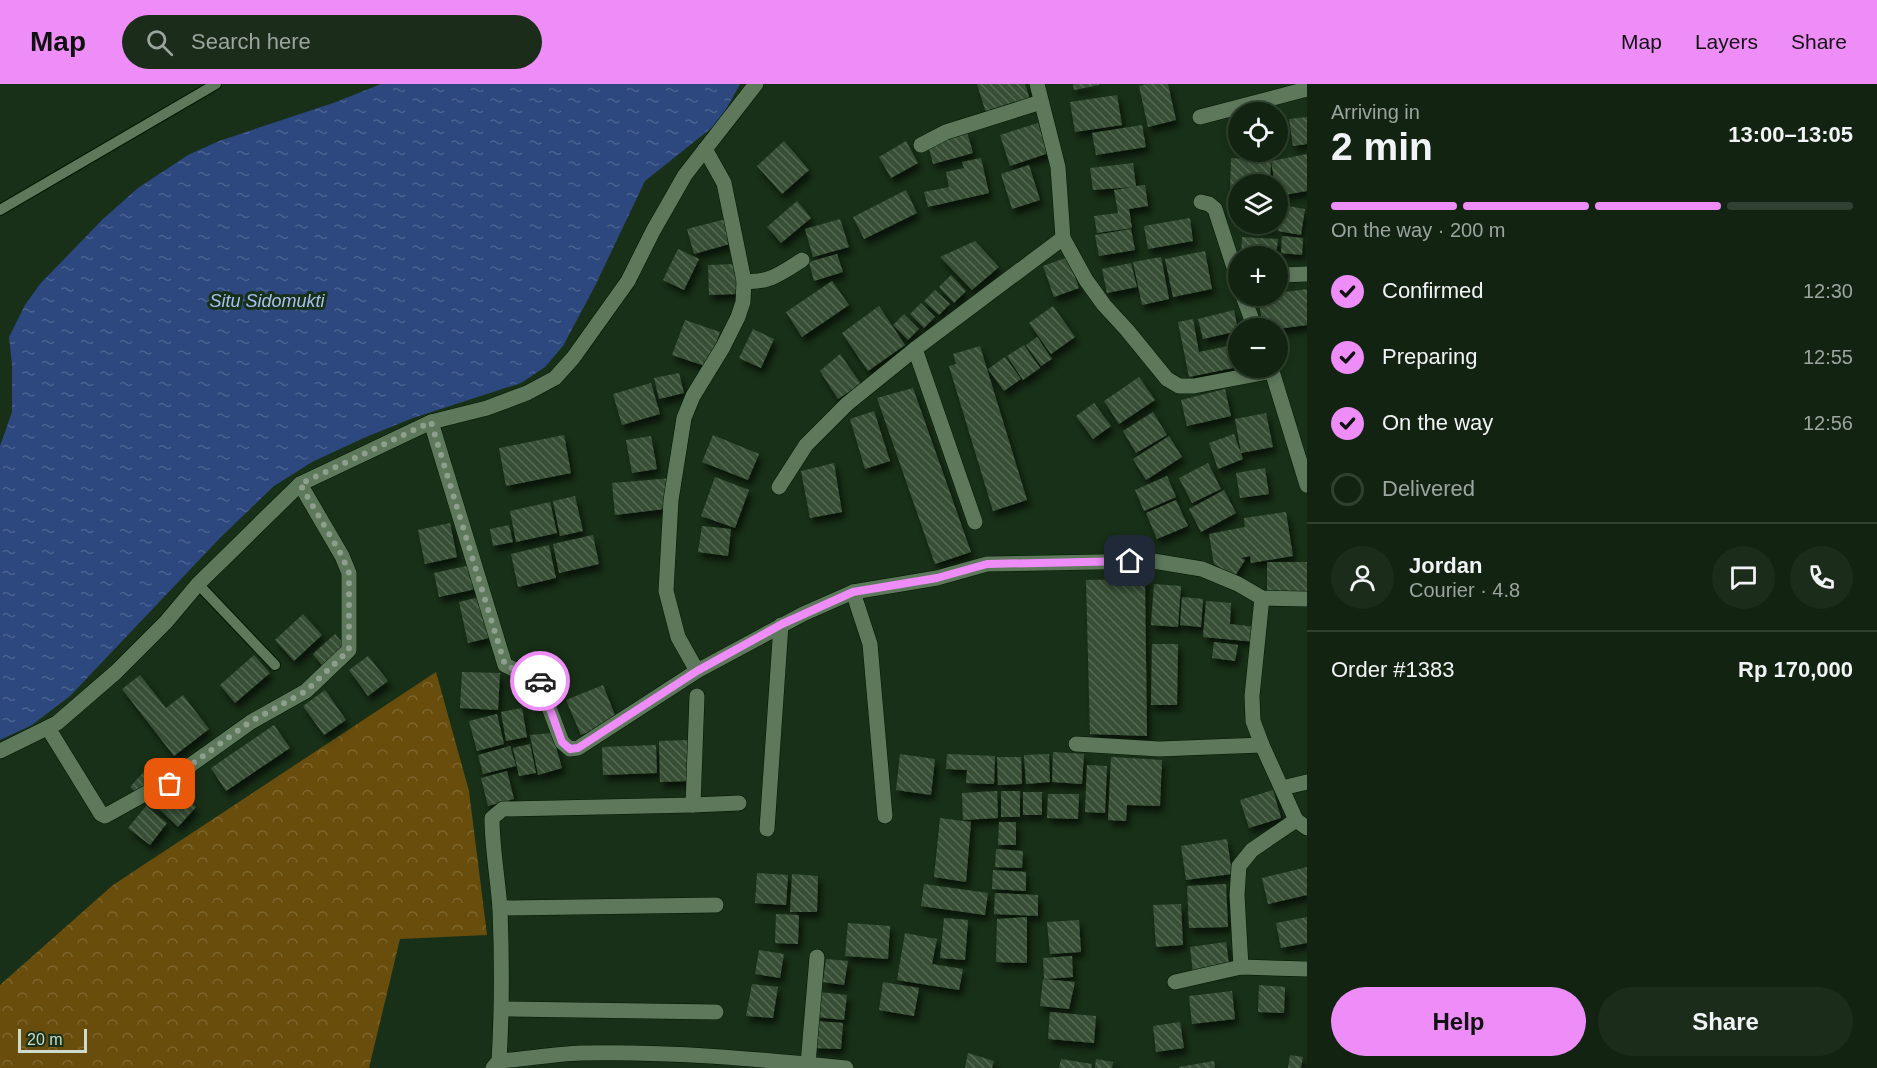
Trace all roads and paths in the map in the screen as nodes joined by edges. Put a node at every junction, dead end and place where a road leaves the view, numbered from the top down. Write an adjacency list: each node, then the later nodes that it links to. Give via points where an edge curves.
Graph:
1 (216, 84): 10 (lane)
2 (756, 84): 8 (street)
3 (1037, 84): 5 (street)
4 (1307, 88): 6 (street)
5 (1041, 102): 7 (street, via 946,132); 11 (street, via 1058,167)
6 (1200, 117)
7 (921, 145)
8 (705, 149): 16 (street, via 724,183); 20 (street, via 680,183 628,281 555,378 487,408)
9 (1201, 202): 12 (street, via 1215,209)
10 (0, 210)
11 (1063, 238): 17 (street); 18 (street, via 1098,297 1167,379 1179,386 1194,386)
12 (1228, 249)
13 (802, 260): 16 (street, via 774,278)
14 (1307, 274): 15 (street)
15 (1288, 275)
16 (744, 281): 31 (street, via 738,317 684,418 670,500 666,591 678,637)
17 (915, 349): 23 (street, via 831,419 806,445); 24 (street)
18 (1230, 378)
19 (1274, 378): 22 (street)
20 (431, 422): 21 (street); 31 (street, via 505,665 539,681 562,742 570,749 578,748)
21 (300, 484): 25 (street); 33 (street, via 349,573 349,650 306,691 250,722 179,778 105,816)
22 (1307, 485)
23 (779, 487)
24 (975, 522)
25 (198, 584): 30 (lane); 33 (street, via 116,672)
26 (853, 592): 27 (street, via 937,578 987,564 1153,561 1202,568); 29 (street); 41 (street, via 870,644)
27 (1262, 598): 28 (street); 35 (street, via 1252,696 1253,721)
28 (1307, 599)
29 (782, 624): 31 (street); 43 (street)
30 (275, 665)
31 (697, 671)
32 (697, 696): 40 (street)
33 (48, 728): 36 (street)
34 (1076, 744): 35 (street, via 1159,749)
35 (1262, 745): 38 (street)
36 (0, 751)
37 (1307, 782): 38 (street)
38 (1282, 788): 42 (street)
39 (739, 803): 40 (street)
40 (693, 805): 45 (street, via 503,809 492,818)
41 (885, 816)
42 (1301, 824): 47 (street, via 1252,850 1239,866)
43 (767, 829)
44 (716, 905): 45 (street)
45 (500, 908): 50 (street)
46 (817, 957): 55 (street)
47 (1241, 967): 48 (street); 49 (street)
48 (1307, 969)
49 (1175, 982)
50 (502, 1009): 51 (street); 56 (street)
51 (716, 1012)
52 (635, 1061): 53 (street); 56 (street, via 578,1053)
53 (666, 1061): 54 (street)
54 (749, 1063): 55 (street)
55 (808, 1064): 57 (street)
56 (496, 1065)
57 (846, 1068)

